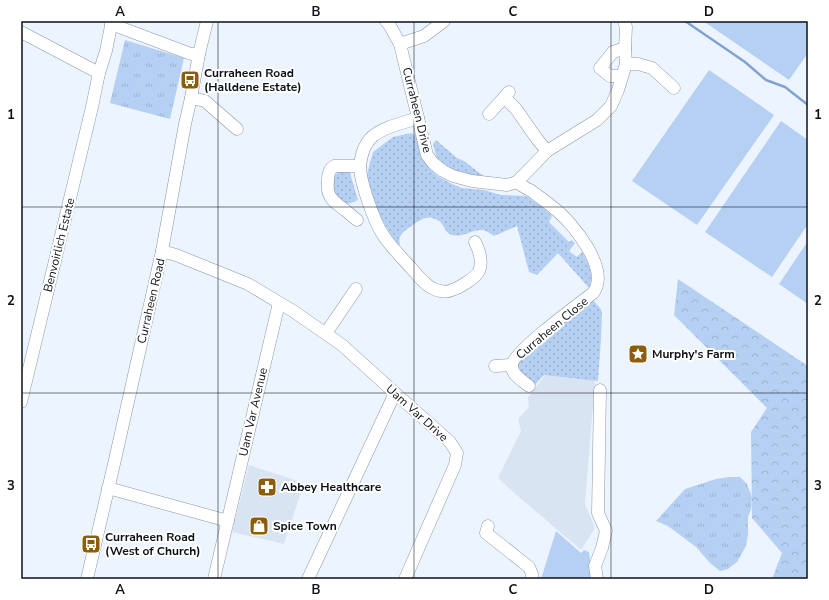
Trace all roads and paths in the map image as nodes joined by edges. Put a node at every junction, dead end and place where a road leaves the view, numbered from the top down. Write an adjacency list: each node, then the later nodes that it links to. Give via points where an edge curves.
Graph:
1 (207, 21): 9 (street, Curraheen Road)
2 (386, 21): 7 (street, Curraheen Drive)
3 (444, 21): 7 (street, via 424,36)
4 (624, 21): 8 (street)
5 (111, 23): 9 (street, via 191,54); 11 (street, Benvoirlich Estate)
6 (21, 32): 11 (street)
7 (400, 44): 16 (street, Curraheen Drive)
8 (625, 48): 10 (street); 12 (street, via 613,52 600,68 610,76)
9 (199, 54): 14 (street, Curraheen Road)
10 (626, 64): 12 (street); 13 (street, via 652,68)
11 (100, 73): 29 (street, Benvoirlich Estate)
12 (622, 76): 18 (street, via 611,106 597,120)
13 (674, 88)
14 (191, 98): 17 (street, via 204,101); 23 (street, Curraheen Road)
15 (489, 114): 18 (street, via 507,95)
16 (418, 118): 19 (street, via 373,136 363,150); 20 (street, Curraheen Drive, via 427,155 443,171 472,181 507,185)
17 (237, 129)
18 (547, 151): 20 (street)
19 (360, 166): 21 (street, via 334,166 328,175 328,194 336,204); 22 (street, via 363,186 382,234 432,288 438,291 452,290 477,274 481,266)
20 (517, 182): 27 (street, Curraheen Close, via 556,209 573,227 592,258 598,279 593,293 531,342 514,359)
21 (357, 220)
22 (475, 242)
23 (162, 251): 25 (street, Uam Var Drive, via 248,284); 34 (street, Curraheen Road)
24 (356, 289): 26 (street)
25 (279, 303): 26 (street, Uam Var Drive); 35 (street, Uam Var Avenue)
26 (326, 333): 32 (street, Uam Var Drive)
27 (512, 365): 28 (street, Curraheen Close); 30 (street, Curraheen Close, via 515,374)
28 (495, 366)
29 (23, 384): 33 (street, Benvoirlich Estate)
30 (529, 386)
31 (600, 390): 42 (street, via 598,513 606,531 595,566)
32 (395, 393): 39 (street); 40 (street, Uam Var Drive, via 450,442 457,453 455,464)
33 (21, 402)
34 (108, 488): 35 (street); 38 (street, Curraheen Road)
35 (228, 521): 37 (street, Uam Var Avenue)
36 (488, 526): 41 (street, via 486,534 529,567)
37 (218, 577)
38 (86, 579)
39 (308, 579)
40 (405, 579)
41 (532, 579)
42 (597, 579)

